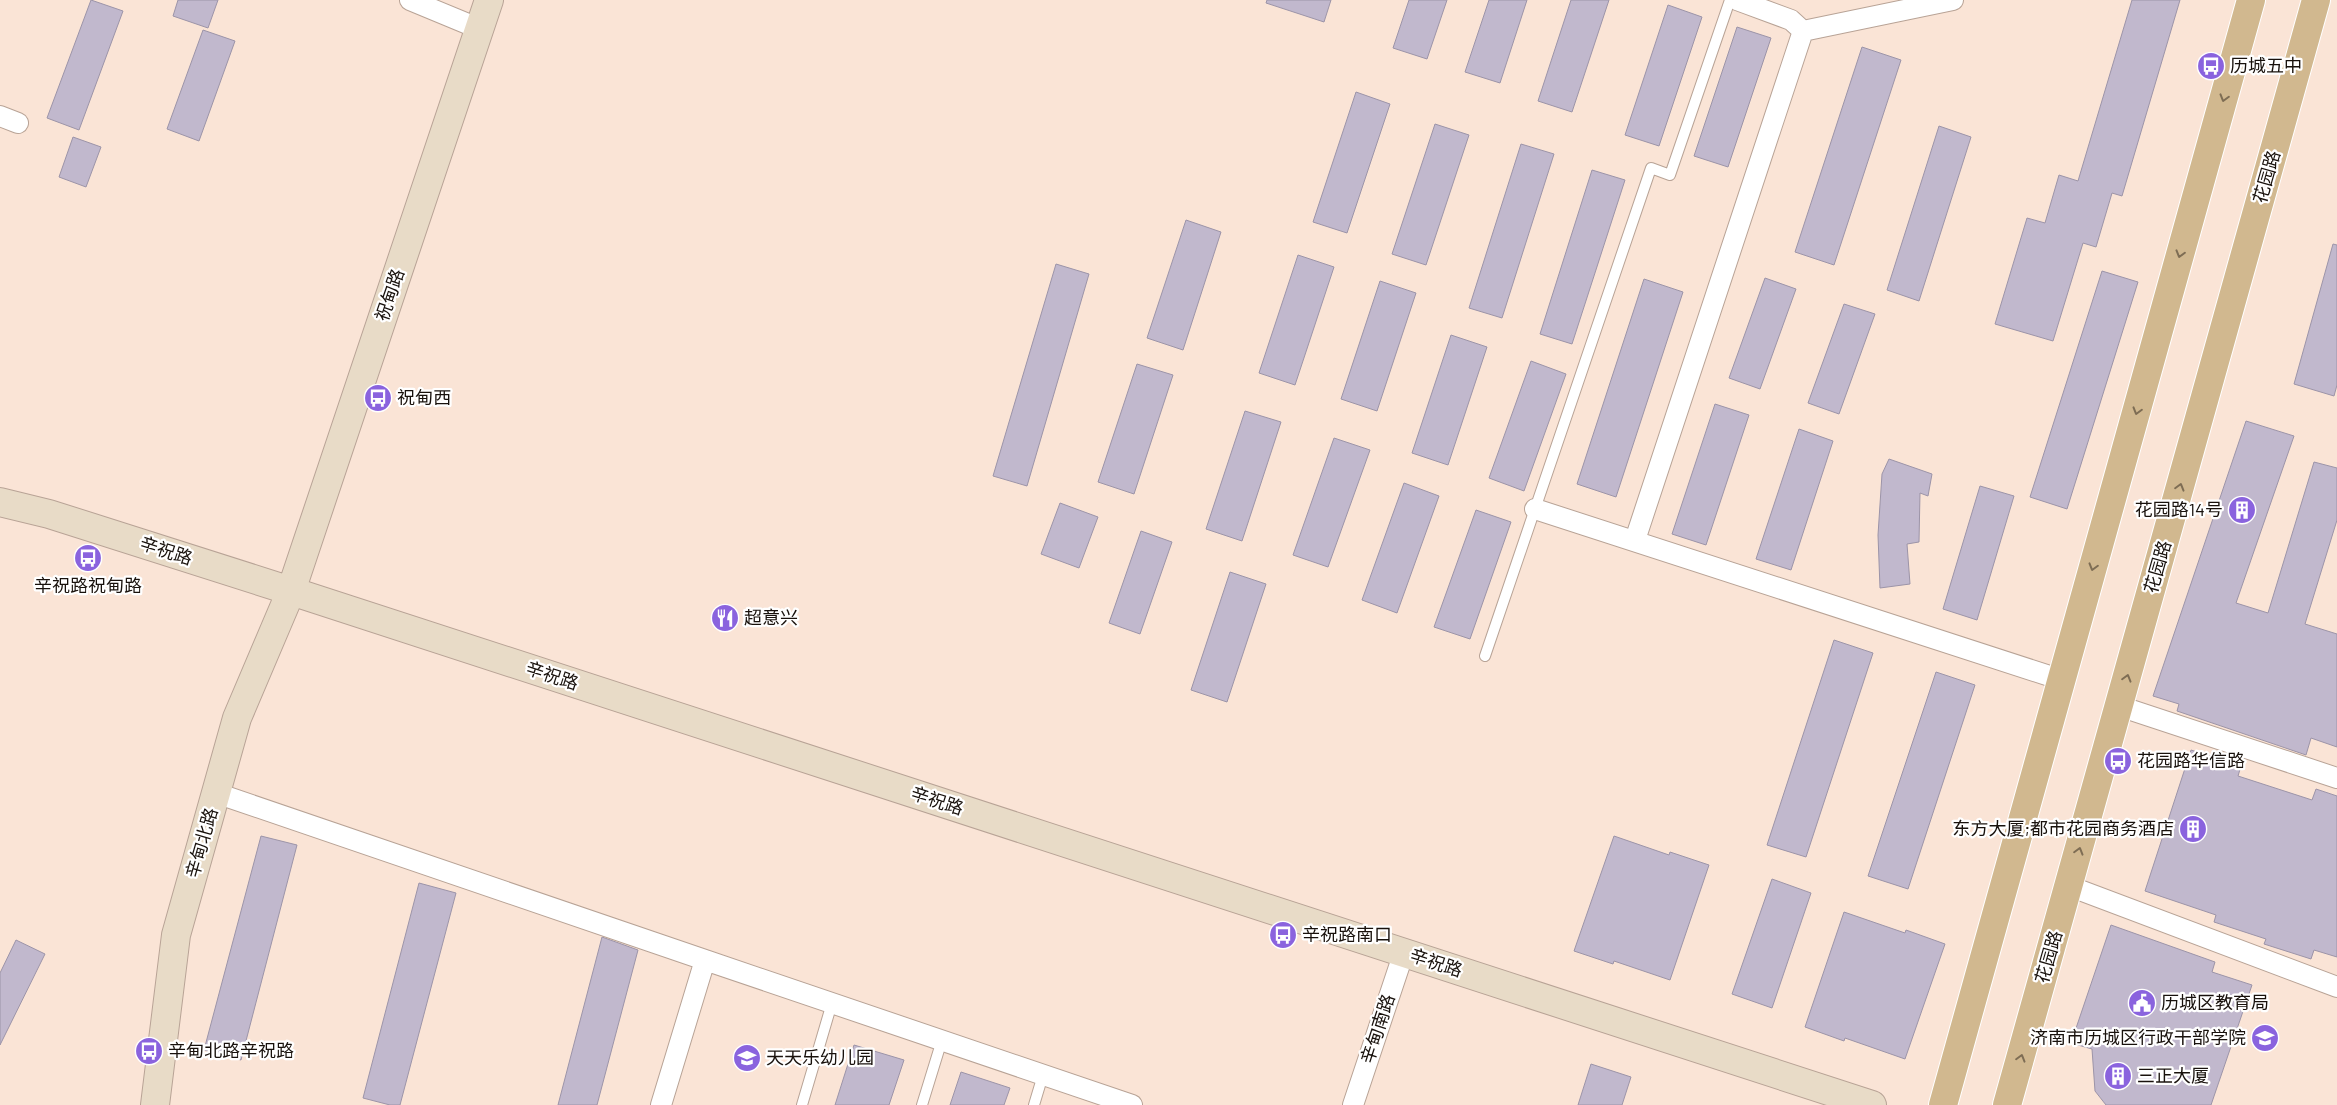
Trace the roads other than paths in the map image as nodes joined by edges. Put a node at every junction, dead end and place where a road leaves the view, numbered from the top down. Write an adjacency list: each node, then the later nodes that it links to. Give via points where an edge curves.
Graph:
1 (410, 0): 8 (street)
2 (489, 0): 8 (main road, 祝甸路)
3 (1730, 0): 11 (lane, via 1670,175 1651,168)
4 (1737, 0): 9 (street, via 1791,20)
5 (1953, 0): 9 (street)
6 (2251, 0): 15 (main road, one-way to 15)
7 (2316, 0): 16 (main road, 花园路, one-way to 7)
8 (480, 29): 13 (main road, 祝甸路)
9 (1803, 31): 12 (street)
10 (0, 502): 13 (main road, 辛祝路, via 49,514)
11 (1535, 509): 12 (street); 14 (lane)
12 (1635, 540): 15 (street)
13 (291, 591): 18 (main road, 辛甸北路, via 237,718); 20 (main road, 辛祝路)
14 (1485, 656)
15 (2062, 680): 34 (main road)
16 (2119, 706): 17 (street); 19 (main road, 花园路, one-way to 16)
17 (2337, 778)
18 (216, 793): 21 (street); 26 (main road, 辛甸北路, via 176,935)
19 (2069, 886): 22 (street); 35 (main road, 花园路, one-way to 19)
20 (1404, 952): 32 (street, 辛甸南路); 33 (main road, 辛祝路)
21 (705, 960): 23 (street); 27 (street)
22 (2337, 987)
23 (832, 1003): 24 (street); 28 (lane)
24 (942, 1040): 25 (street); 29 (lane)
25 (1043, 1075): 30 (lane); 31 (street)
26 (155, 1105)
27 (661, 1105)
28 (802, 1105)
29 (922, 1105)
30 (1034, 1105)
31 (1132, 1105)
32 (1353, 1105)
33 (1872, 1105)
34 (1944, 1105)
35 (2007, 1105)

